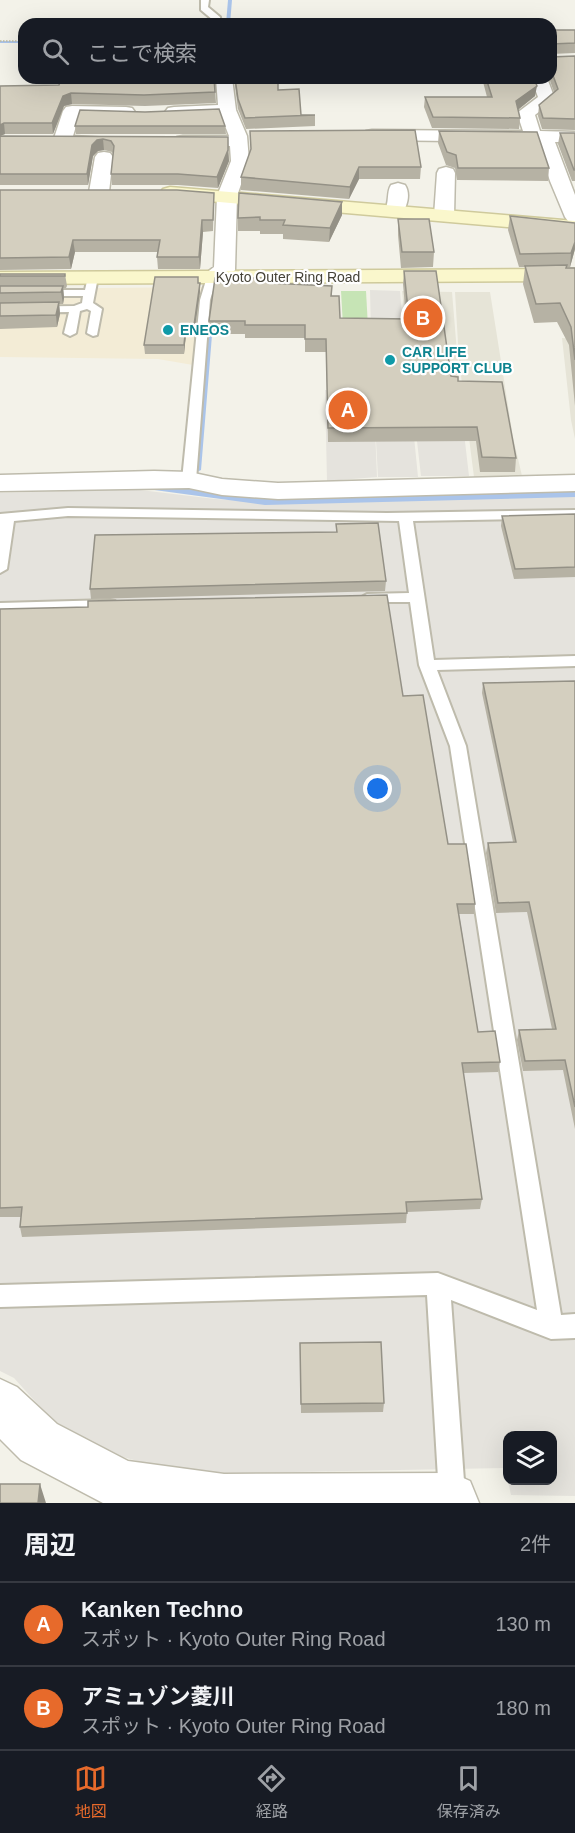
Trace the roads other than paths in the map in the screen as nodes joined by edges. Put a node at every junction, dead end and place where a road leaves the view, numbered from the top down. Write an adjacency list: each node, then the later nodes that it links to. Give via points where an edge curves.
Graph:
1 (205, 0): 2 (lane, via 204,8)
2 (216, 18)
3 (224, 84): 5 (street)
4 (541, 84): 8 (street, via 547,99 526,114)
5 (226, 111): 10 (street); 12 (street, via 72,111)
6 (359, 135): 8 (street)
7 (258, 136): 10 (street)
8 (538, 137): 9 (street); 25 (street)
9 (575, 137)
10 (238, 139): 13 (street); 22 (street, via 240,160)
11 (39, 141): 12 (street)
12 (62, 141): 14 (street)
13 (170, 141)
14 (116, 142)
15 (104, 157): 19 (street)
16 (446, 173): 24 (street)
17 (398, 189): 23 (street, via 398,207)
18 (76, 192): 19 (street)
19 (99, 192): 20 (street)
20 (122, 192)
21 (156, 192): 22 (street)
22 (227, 196): 23 (street); 28 (street)
23 (394, 211): 24 (street)
24 (444, 216): 26 (street)
25 (575, 217)
26 (575, 226)
27 (575, 263): 28 (street, Kyoto Outer Ring Road)
28 (218, 271): 29 (street, Kyoto Outer Ring Road); 30 (street, Kyoto Outer Ring Road); 31 (street, Kyoto Outer Ring Road); 36 (lane, via 205,300)
29 (575, 275)
30 (0, 279): 31 (street, Kyoto Outer Ring Road)
31 (87, 297): 32 (lane); 33 (lane); 34 (lane); 35 (lane, via 98,309)
32 (0, 299)
33 (0, 310)
34 (70, 333)
35 (93, 333)
36 (189, 480): 37 (street); 38 (street, via 278,491)
37 (0, 483)
38 (575, 483)
39 (575, 514): 40 (lane)
40 (405, 516): 41 (lane, via 68,512); 43 (lane)
41 (4, 518): 42 (lane)
42 (0, 569)
43 (417, 597): 44 (lane); 48 (lane)
44 (357, 599)
45 (119, 604): 46 (lane)
46 (0, 607)
47 (575, 661): 48 (lane)
48 (427, 665): 52 (lane, via 458,746)
49 (438, 1284): 50 (lane); 52 (lane); 54 (lane)
50 (0, 1296)
51 (575, 1326): 52 (lane)
52 (551, 1327)
53 (0, 1404): 54 (street, via 39,1442 123,1486 224,1500)
54 (453, 1501)

